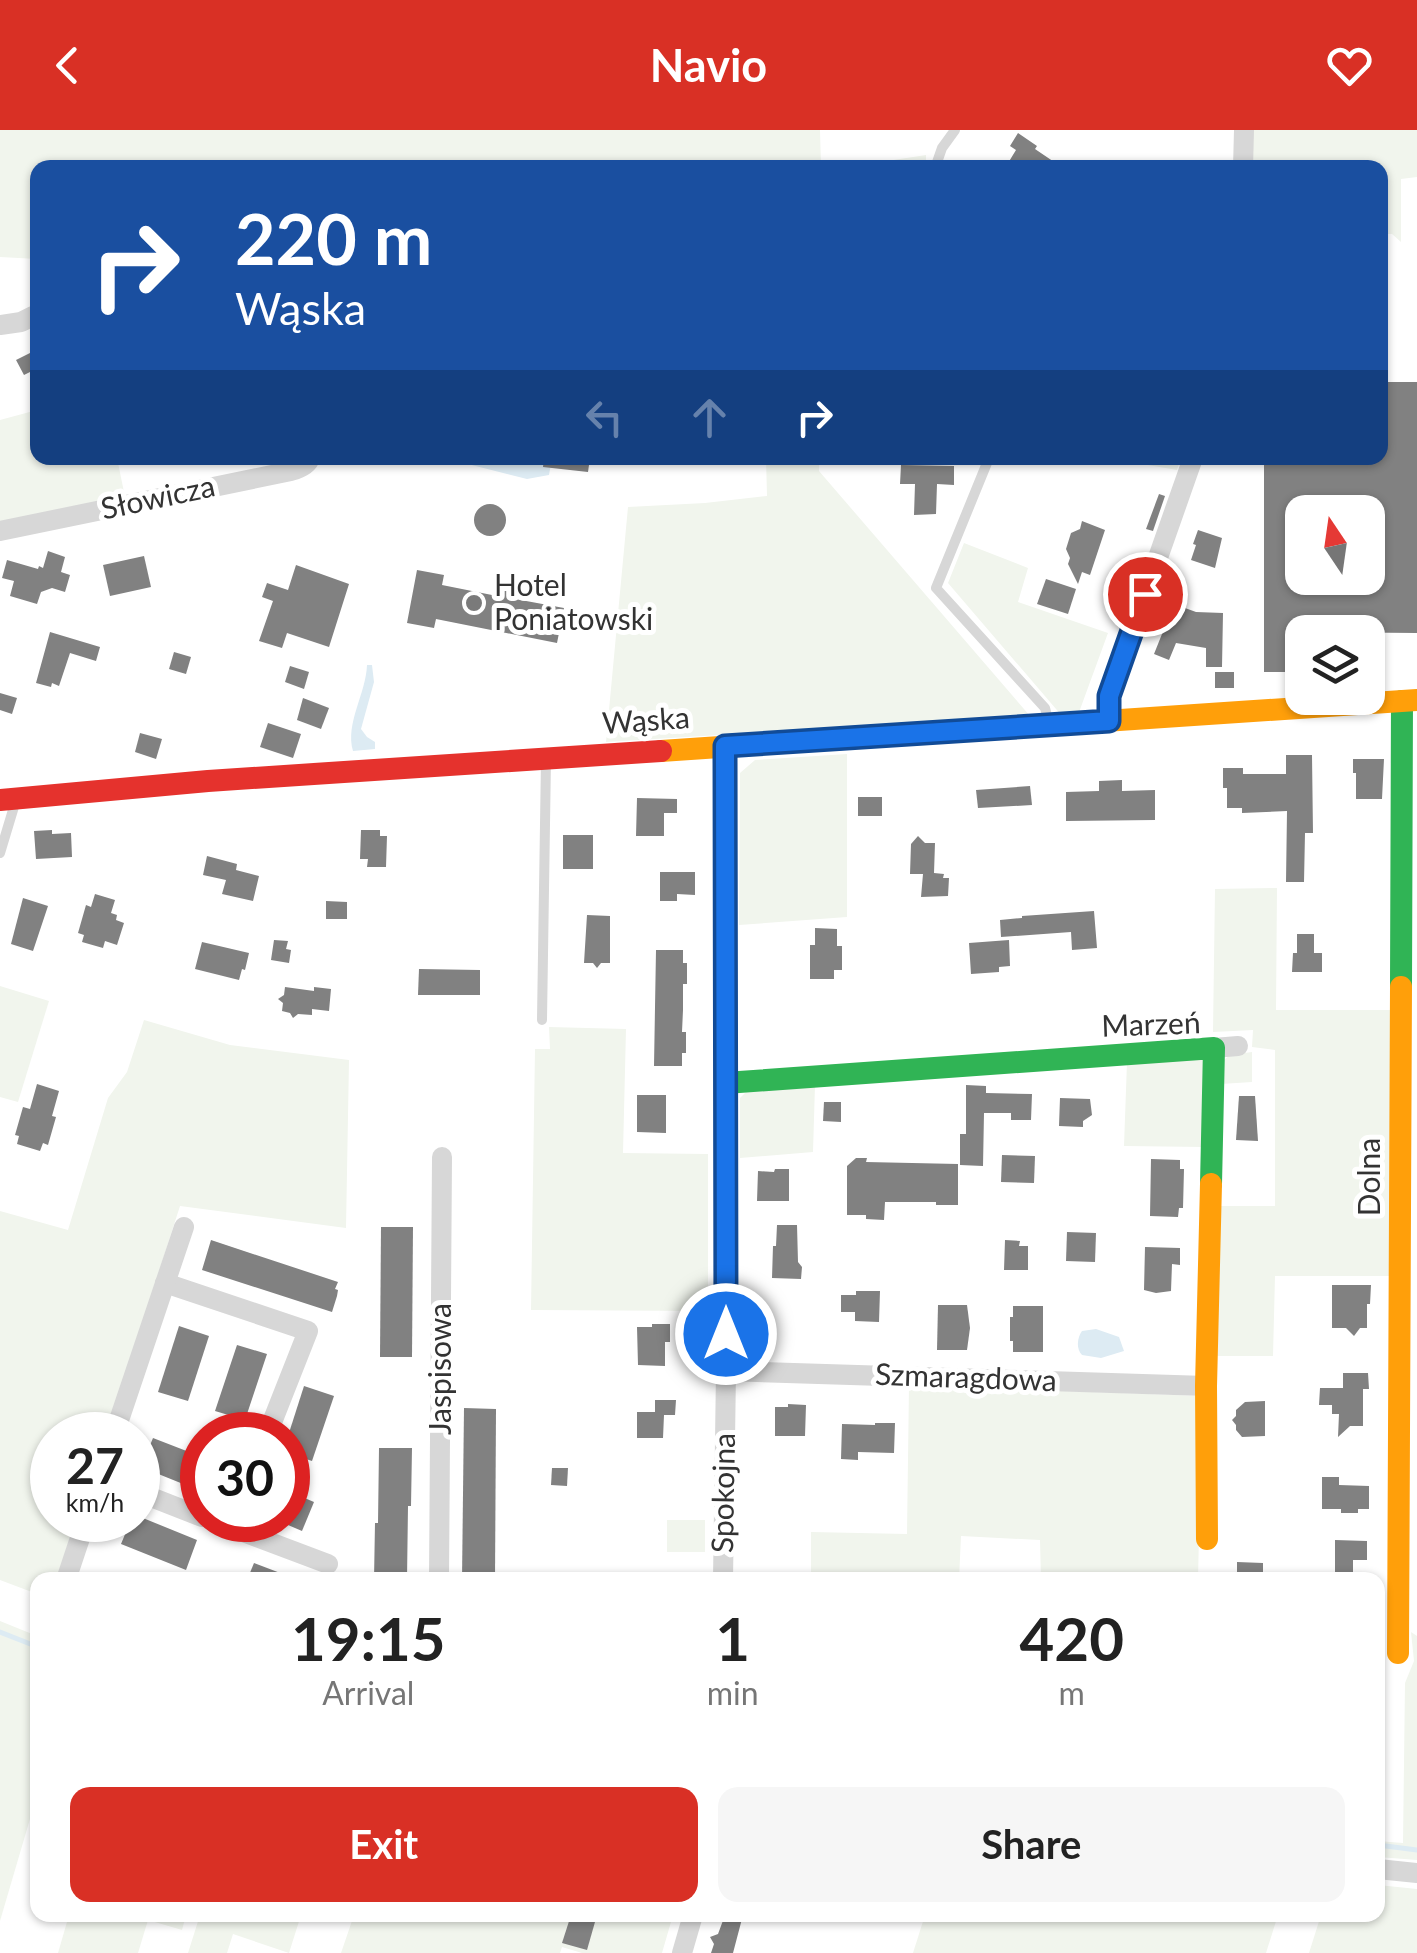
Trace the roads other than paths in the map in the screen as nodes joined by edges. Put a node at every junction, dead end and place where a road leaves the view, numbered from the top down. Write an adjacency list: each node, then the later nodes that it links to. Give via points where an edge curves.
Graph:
1 (955, 130): 3 (lane)
2 (1244, 130): 4 (street)
3 (937, 160)
4 (1243, 160)
5 (30, 318): 6 (street)
6 (0, 324)
7 (304, 465): 10 (street, Słowicza)
8 (986, 465): 13 (lane, via 936,588 1045,708)
9 (1191, 465): 12 (street, via 1109,696)
10 (0, 531)
11 (1409, 700): 12 (street, Wąska); 36 (street, Dolna)
12 (1109, 721): 13 (street, Wąska)
13 (1049, 724): 14 (street, Wąska)
14 (725, 746): 15 (street, Wąska); 21 (street, Spokojna)
15 (546, 758): 16 (street, Wąska); 18 (lane)
16 (8, 800): 17 (lane)
17 (0, 853)
18 (542, 1020)
19 (1238, 1046): 20 (street)
20 (1214, 1048): 21 (street, Marzeń); 26 (street, Marzeń)
21 (725, 1084): 25 (street, Spokojna)
22 (442, 1157): 34 (street, Jaspisowa)
23 (184, 1227): 24 (street)
24 (165, 1283): 27 (street); 28 (street, via 308,1331)
25 (726, 1370): 26 (street, Szmaragdowa); 35 (street, Spokojna)
26 (1206, 1386): 29 (street, Marzeń)
27 (122, 1412)
28 (276, 1412)
29 (1207, 1539)
30 (79, 1542): 33 (street)
31 (270, 1542): 32 (street)
32 (328, 1564)
33 (69, 1572)
34 (439, 1572)
35 (723, 1572)
36 (1398, 1653)
37 (1385, 1870): 38 (street)
38 (1417, 1872)
39 (691, 1922): 40 (street)
40 (682, 1953)

